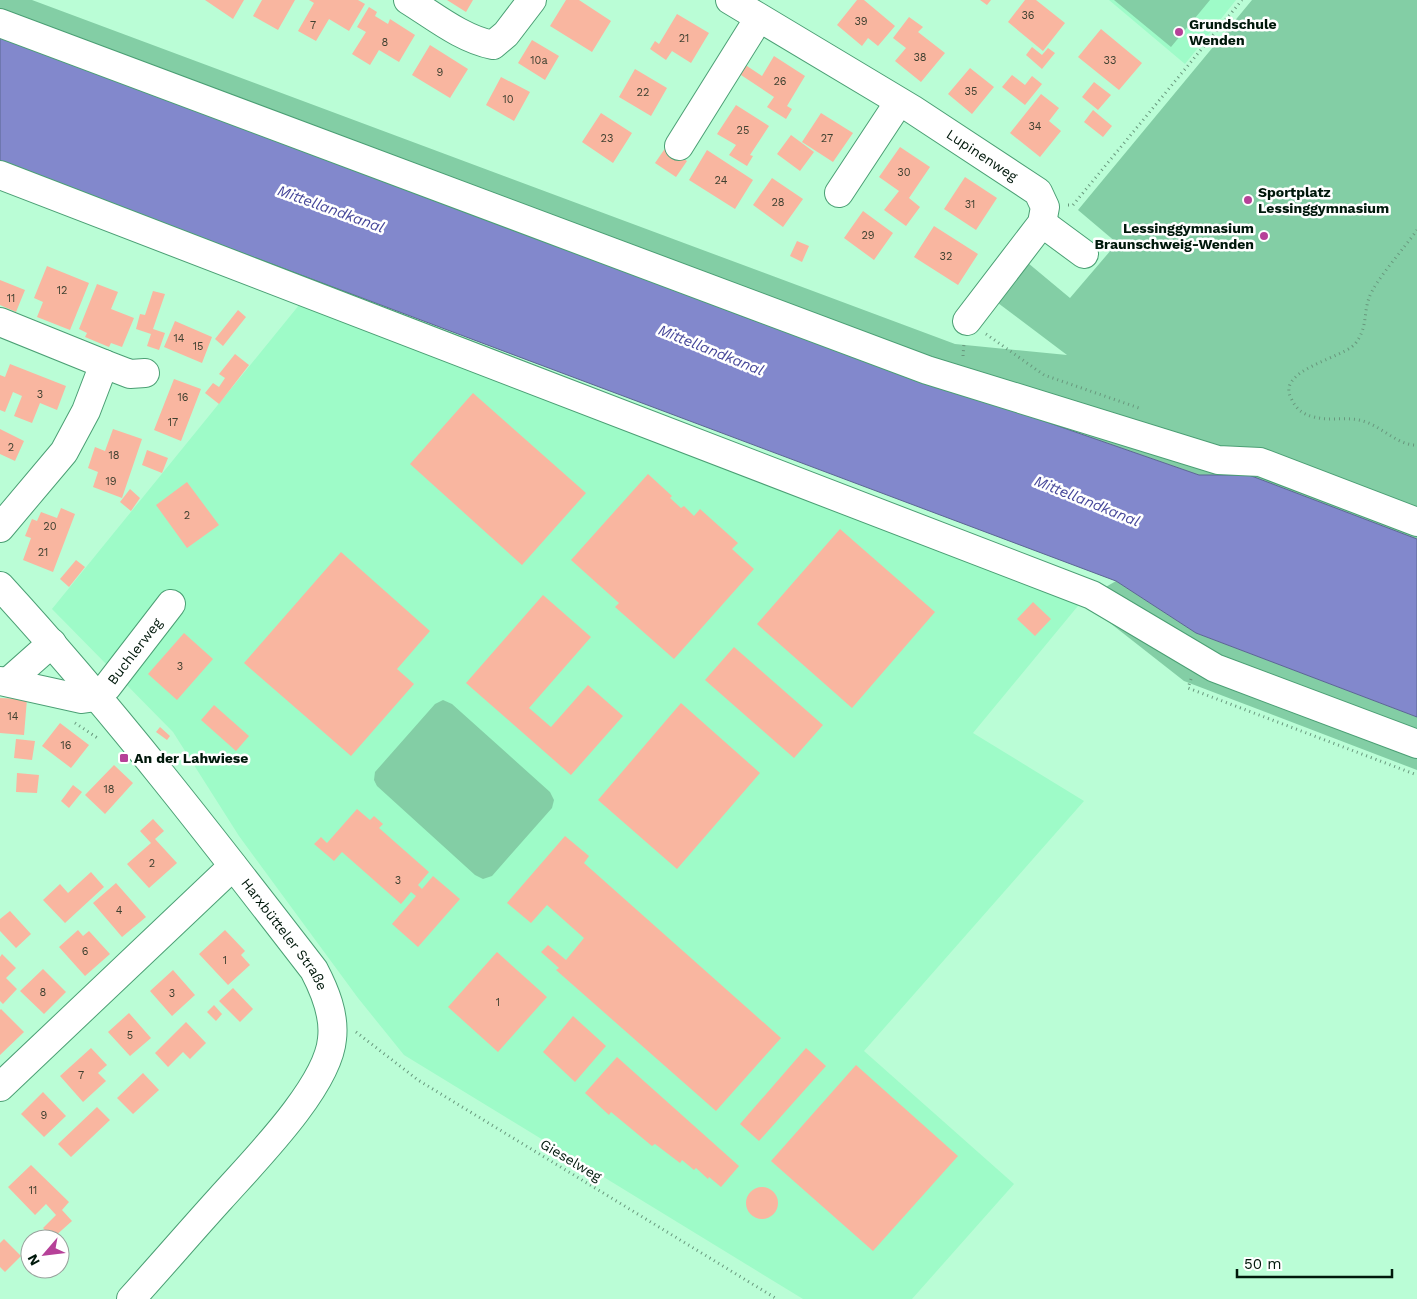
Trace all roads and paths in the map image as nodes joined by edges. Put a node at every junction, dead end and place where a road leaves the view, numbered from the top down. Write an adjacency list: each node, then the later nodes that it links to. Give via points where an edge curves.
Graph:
1 (408, 0): 2 (street, via 464,35 493,44 506,34)
2 (532, 0)
3 (730, 0): 5 (street, Lupinenweg)
4 (1242, 0): 11 (path, via 1073,205)
5 (759, 18): 7 (street, Lupinenweg); 8 (street)
6 (0, 23): 17 (street)
7 (899, 102): 10 (street); 11 (street, Lupinenweg, via 1038,192)
8 (679, 146)
9 (0, 175): 29 (street, via 1092,595 1215,668)
10 (839, 193)
11 (1044, 215): 13 (street, Lupinenweg); 14 (street)
12 (1417, 230): 20 (path, via 1368,299 1366,320 1354,345 1344,353 1312,365 1297,376 1289,390 1301,412 1323,419 1366,421 1404,443)
13 (1084, 254)
14 (967, 321): 17 (path, via 963,356); 19 (path, via 1044,375)
15 (0, 322): 16 (street)
16 (104, 364): 18 (street, via 130,374); 22 (street, via 86,411 64,452)
17 (927, 370): 21 (street, via 1218,460 1260,462)
18 (145, 373)
19 (1144, 410)
20 (1417, 445)
21 (1417, 522)
22 (0, 528)
23 (0, 586): 25 (street, Harxbütteler Straße)
24 (171, 604): 28 (street, Buchlerweg)
25 (52, 643): 26 (street); 28 (street, Harxbütteler Straße)
26 (4, 681): 28 (street, via 82,699)
27 (1188, 688): 30 (path)
28 (96, 697): 31 (street, Harxbütteler Straße, via 142,749)
29 (1417, 744)
30 (1417, 775)
31 (233, 866): 33 (street); 34 (street, Harxbütteler Straße, via 314,970 326,992 332,1039 326,1061 298,1106 266,1147)
32 (357, 1033): 35 (path, Gieselweg, via 418,1080)
33 (0, 1087)
34 (131, 1299)
35 (777, 1299)

